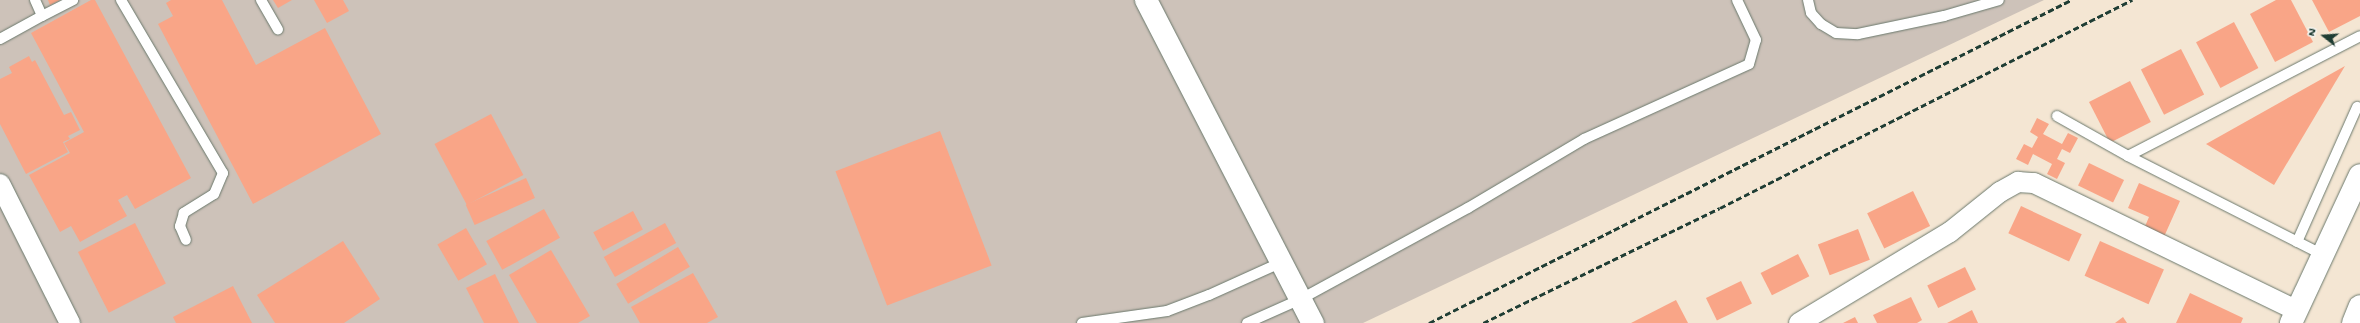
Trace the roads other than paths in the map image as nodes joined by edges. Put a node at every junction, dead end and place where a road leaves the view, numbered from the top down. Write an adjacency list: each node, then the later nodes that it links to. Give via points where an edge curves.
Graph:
1 (35, 0): 9 (lane)
2 (73, 0): 9 (lane)
3 (121, 0): 18 (lane, via 223,173 214,194 184,213 180,226)
4 (261, 0): 10 (lane)
5 (1146, 0): 21 (main road)
6 (1737, 0): 22 (lane, via 1756,40 1749,64 1584,139 1468,208)
7 (1808, 0): 8 (lane, via 1811,13 1821,24 1836,33 1858,34 1944,16)
8 (1999, 0)
9 (42, 16): 12 (lane)
10 (278, 30)
11 (2360, 36): 15 (lane)
12 (0, 39)
13 (2357, 107): 19 (lane)
14 (2057, 116): 15 (lane)
15 (2128, 156): 19 (lane)
16 (2360, 175): 20 (main road)
17 (0, 184): 26 (street)
18 (186, 240)
19 (2297, 242): 20 (lane)
20 (2323, 255): 24 (main road)
21 (1282, 262): 22 (main road); 25 (lane, via 1181,306)
22 (1301, 299): 28 (lane); 29 (main road)
23 (2360, 306): 31 (main road)
24 (2293, 316): 30 (street, via 2034,183 2018,182 2000,192 1950,232)
25 (1144, 319): 27 (lane)
26 (70, 323)
27 (1082, 323)
28 (1246, 323)
29 (1313, 323)
30 (1799, 323)
31 (2353, 323)

